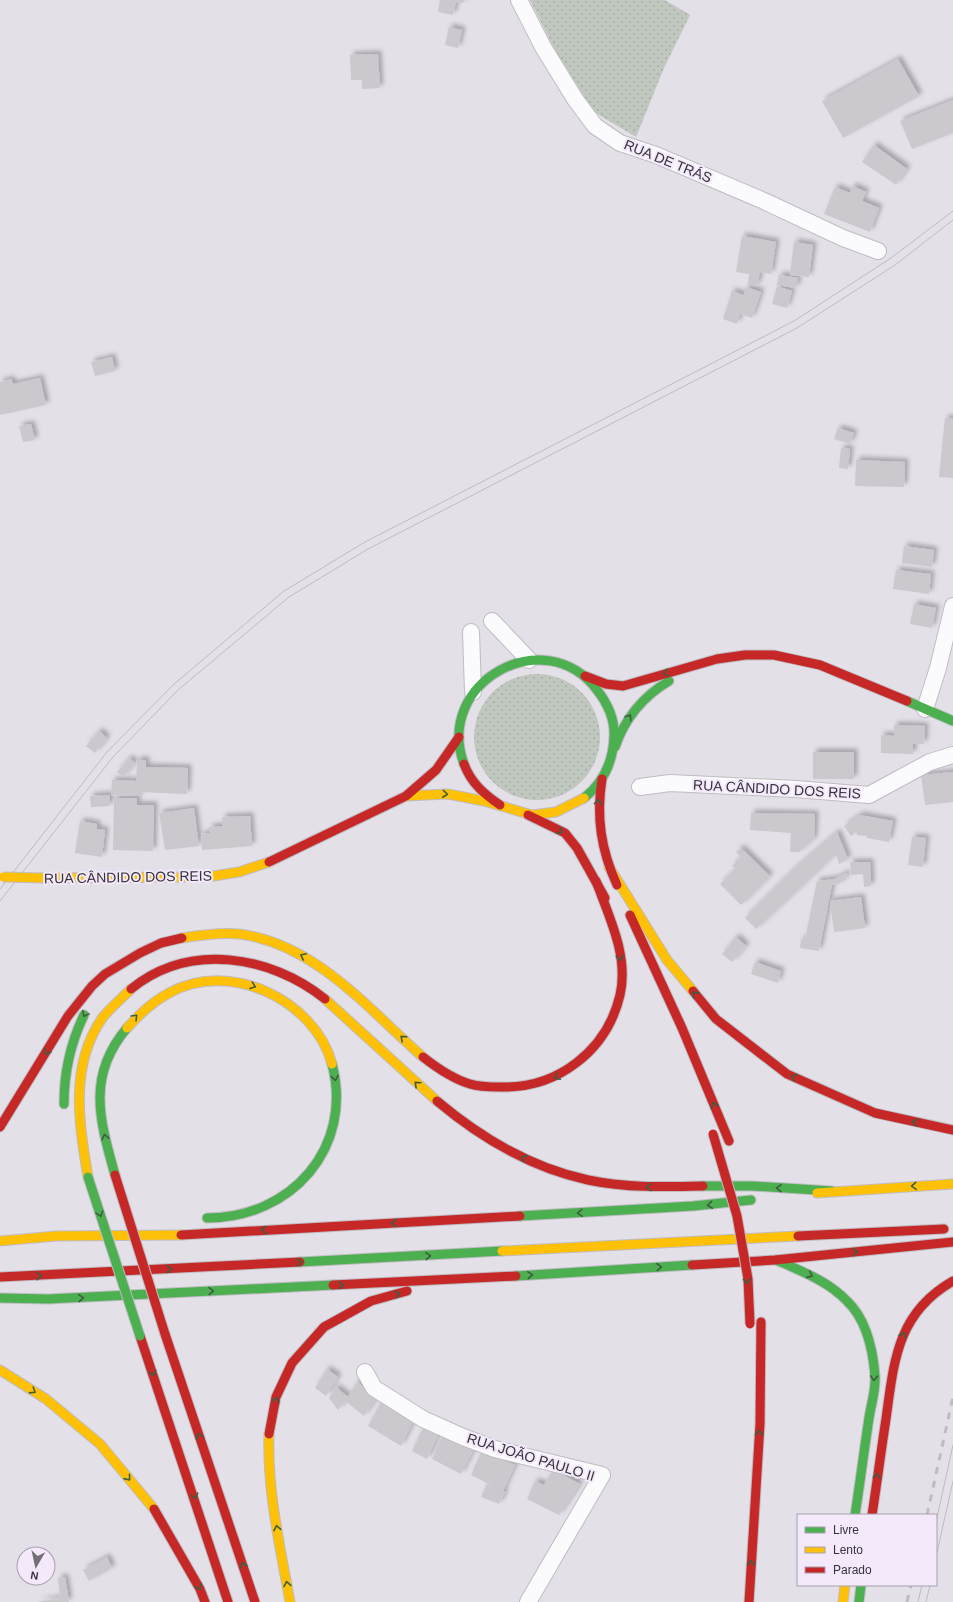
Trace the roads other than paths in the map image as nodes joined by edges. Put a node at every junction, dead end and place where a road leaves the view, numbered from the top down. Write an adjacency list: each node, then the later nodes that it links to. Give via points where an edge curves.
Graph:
1 (519, 0): 2 (street, RUA DE TRÁS, via 543,47 595,126 620,143 656,155)
2 (878, 251)
3 (953, 606): 10 (street)
4 (492, 621): 7 (street)
5 (471, 632): 9 (street)
6 (717, 659): 8 (main road, one-way to 8, via 623,686 606,684); 10 (main road, via 745,655 774,655 797,659 820,665); 13 (main road, one-way to 6, via 618,735 645,695)
7 (529, 660): 8 (main road, RUA CÂNDIDO DOS REIS, via 549,660 567,666); 9 (main road, RUA CÂNDIDO DOS REIS, via 508,665 488,676)
8 (584, 676): 13 (main road, RUA CÂNDIDO DOS REIS, via 599,691 610,710 614,731)
9 (473, 692): 12 (main road, RUA CÂNDIDO DOS REIS, via 462,713)
10 (925, 709): 11 (main road)
11 (953, 721)
12 (459, 737): 17 (main road, RUA CÂNDIDO DOS REIS, via 442,765 424,784); 18 (main road, RUA CÂNDIDO DOS REIS, via 461,758 470,777 483,793)
13 (613, 752): 15 (main road, RUA CÂNDIDO DOS REIS)
14 (953, 755): 16 (street, RUA CÂNDIDO DOS REIS, via 930,762 869,794 670,783)
15 (602, 779): 19 (main road, RUA CÂNDIDO DOS REIS, via 587,796 568,808 547,814); 20 (main road, one-way to 15, via 603,850 597,802)
16 (640, 787)
17 (406, 796): 18 (main road, RUA CÂNDIDO DOS REIS, one-way to 18, via 436,793); 21 (main road, RUA CÂNDIDO DOS REIS, bridge, via 270,862 239,872 207,877)
18 (500, 805): 19 (main road, RUA CÂNDIDO DOS REIS)
19 (525, 814): 22 (main road, one-way to 22, via 565,833)
20 (609, 867): 30 (main road, one-way to 20, via 876,1113 787,1074 775,1065 716,1019 667,960); 31 (main road, one-way to 20, via 682,1028)
21 (2, 877)
22 (596, 881): 23 (main road); 24 (main road, one-way to 24, via 619,945 622,971 619,998 611,1021 601,1038 578,1064 557,1078 530,1087 508,1090 471,1085 437,1069 312,960 278,944 238,934 197,936 161,943)
23 (627, 945)
24 (127, 962): 25 (main road); 28 (main road, one-way to 28, via 102,976 68,1017)
25 (109, 983)
26 (87, 1009): 27 (main road, one-way to 27, via 71,1040 65,1064)
27 (65, 1111)
28 (0, 1127)
29 (712, 1130): 54 (main road, one-way to 54, bridge, via 737,1216 748,1279)
30 (953, 1130)
31 (730, 1145)
32 (73, 1150): 33 (main road)
33 (88, 1177): 36 (main road, one-way to 33, via 755,1186 607,1184 539,1166 480,1135 441,1105 314,990 276,968 238,958 201,959 170,967 134,985 103,1017 88,1044 81,1069 77,1103); 62 (main road, one-way to 62, bridge)
34 (739, 1177): 39 (main road)
35 (953, 1184): 36 (main road, one-way to 36)
36 (832, 1191): 37 (main road)
37 (778, 1197)
38 (763, 1199): 44 (main road, one-way to 44, via 686,1207 161,1236)
39 (749, 1213)
40 (198, 1219): 63 (main road, one-way to 40, bridge, via 165,1334 104,1136 99,1103 103,1074 112,1048 131,1020 151,1002 178,988 208,981 243,982 278,995 304,1016 326,1044 335,1075 338,1108 331,1137 318,1162 301,1182 276,1202 236,1216)
41 (138, 1225): 44 (main road)
42 (751, 1228): 48 (main road)
43 (953, 1228): 49 (main road, one-way to 43)
44 (56, 1236): 45 (main road)
45 (0, 1241)
46 (953, 1242): 47 (main road, one-way to 46)
47 (775, 1260): 50 (main road, one-way to 47); 57 (main road, one-way to 57, via 819,1279 837,1290 861,1317 868,1334 874,1356 875,1378)
48 (758, 1270)
49 (0, 1278)
50 (491, 1278): 52 (main road, one-way to 50, via 48,1299); 64 (main road, one-way to 50, via 271,1498 268,1462 269,1429 276,1397 292,1363 324,1327 371,1301 408,1291)
51 (953, 1281): 58 (main road, one-way to 51, via 893,1367 900,1342 909,1323 921,1308 936,1292)
52 (0, 1298)
53 (761, 1318): 66 (main road, one-way to 53, via 760,1424)
54 (750, 1328)
55 (0, 1370): 61 (main road, one-way to 61, via 46,1399 100,1444 156,1512)
56 (365, 1372): 65 (street, RUA JOÃO PAULO II, via 374,1388 423,1419 463,1437 495,1449 602,1475)
57 (855, 1514)
58 (872, 1514)
59 (845, 1586): 67 (main road)
60 (861, 1586): 68 (main road)
61 (205, 1602)
62 (228, 1602)
63 (255, 1602)
64 (290, 1602)
65 (528, 1602)
66 (749, 1602)
67 (843, 1602)
68 (859, 1602)

